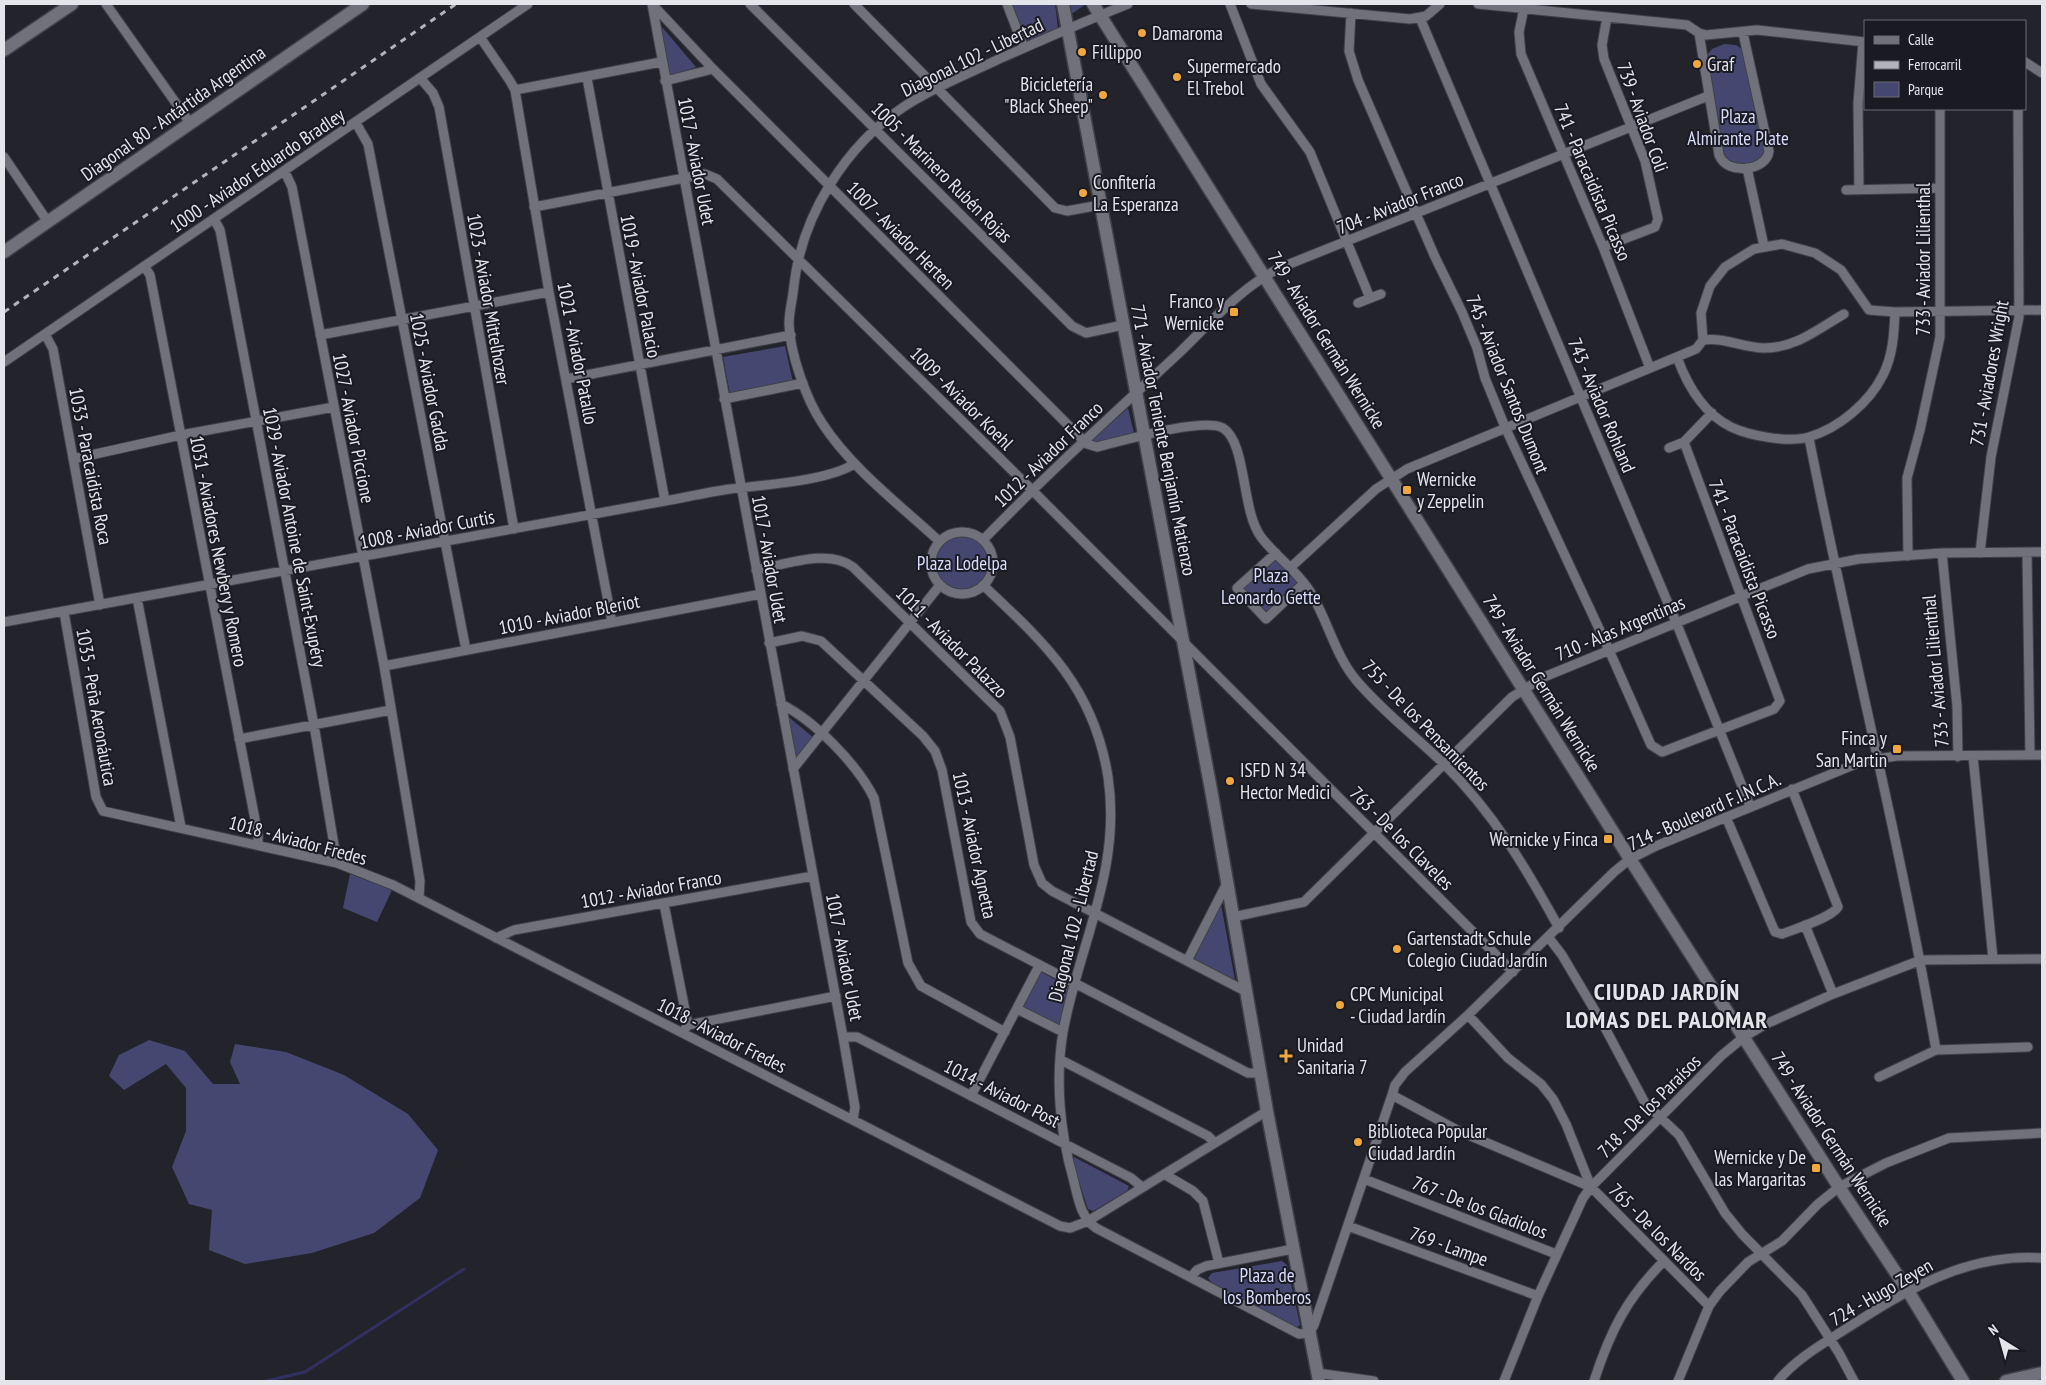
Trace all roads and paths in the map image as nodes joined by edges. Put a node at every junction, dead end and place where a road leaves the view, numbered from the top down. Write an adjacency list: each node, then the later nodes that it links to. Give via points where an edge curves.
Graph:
1 (72, 4): 27 (street)
2 (106, 4): 40 (street)
3 (363, 4): 40 (street, Diagonal 80 - Antártida Argentina)
4 (528, 4): 24 (street, 1000 - Aviador Eduardo Bradley)
5 (652, 4): 28 (street, 1017 - Aviador Udet); 30 (street, 1007 - Aviador Herten)
6 (750, 4): 43 (street, 1005 - Marinero Rubén Rojas)
7 (855, 4): 35 (street)
8 (1007, 4): 26 (street)
9 (1063, 4): 21 (street, 771 - Aviador Teniente Benjamín Matienzo)
10 (1093, 4): 18 (street, 749 - Aviador Germán Wernicke)
11 (1128, 4): 18 (street, Diagonal 102 - Libertad)
12 (1230, 4): 60 (street, via 1261,84 1310,152)
13 (1250, 4): 17 (street)
14 (1440, 4): 20 (street)
15 (1478, 4): 16 (street)
16 (1524, 8): 19 (street); 44 (street, 741 - Paracaidista Picasso, via 1519,32 1521,54)
17 (1351, 13): 20 (street); 57 (street, 745 - Aviador Santos Dumont, via 1349,41 1353,64)
18 (1100, 15): 21 (street, Diagonal 102 - Libertad); 66 (street, 749 - Aviador Germán Wernicke)
19 (1607, 17): 22 (street, via 1688,25); 42 (street, 739 - Aviador Coli, via 1602,45 1604,59)
20 (1420, 18): 49 (street, 743 - Aviador Rohland)
21 (1068, 29): 26 (street, Diagonal 102 - Libertad); 55 (street, 771 - Aviador Teniente Benjamín Matienzo)
22 (1699, 33): 23 (street); 37 (street)
23 (1743, 33): 25 (street, via 1757,30); 46 (street, via 1769,150 1763,161)
24 (480, 38): 33 (street, 1000 - Aviador Eduardo Bradley); 36 (street)
25 (1864, 42): 52 (street, via 1858,103)
26 (1024, 48): 35 (street, Diagonal 102 - Libertad)
27 (4, 50)
28 (661, 62): 32 (street); 34 (street, 1017 - Aviador Udet)
29 (2026, 63): 31 (street)
30 (713, 69): 34 (street); 50 (street, 1007 - Aviador Herten)
31 (2042, 73)
32 (586, 78): 36 (street); 54 (street, 1019 - Aviador Palacio)
33 (421, 79): 41 (street, 1000 - Aviador Eduardo Bradley); 71 (street, 1023 - Aviador Mittelhozer, via 439,107)
34 (665, 81): 48 (street, 1017 - Aviador Udet)
35 (937, 88): 43 (street, Diagonal 102 - Libertad, via 905,106); 55 (street, via 1055,208 1067,211)
36 (515, 90): 56 (street, 1021 - Aviador Patallo)
37 (1708, 96): 42 (street, 704 - Aviador Franco); 46 (street, via 1721,160 1729,167)
38 (1940, 110): 51 (street, 733 - Aviador Lilienthal)
39 (2018, 110): 72 (street, 731 - Aviadores Wright)
40 (190, 123): 59 (street, Diagonal 80 - Antártida Argentina)
41 (356, 123): 47 (street, 1000 - Aviador Eduardo Bradley); 77 (street, 1025 - Aviador Gadda, via 368,144)
42 (1632, 126): 44 (street, 704 - Aviador Franco); 62 (street, 739 - Aviador Coli, via 1645,161 1658,219 1655,227)
43 (876, 129): 50 (street, Diagonal 102 - Libertad); 78 (street, 1005 - Marinero Rubén Rojas, via 1078,330 1086,333)
44 (1564, 154): 49 (street, 704 - Aviador Franco); 62 (street, 741 - Paracaidista Picasso)
45 (4, 157): 59 (street)
46 (1747, 168): 61 (street)
47 (285, 172): 58 (street, 1000 - Aviador Eduardo Bradley); 80 (street, 1027 - Aviador Piccione, via 292,187)
48 (684, 178): 54 (street); 64 (street, 1009 - Aviador Koehl, via 708,174 717,179); 83 (street, 1017 - Aviador Udet)
49 (1491, 183): 57 (street, 704 - Aviador Franco); 91 (street, 743 - Aviador Rohland)
50 (830, 186): 64 (street, Diagonal 102 - Libertad, via 814,213); 100 (street, 1007 - Aviador Herten)
51 (1940, 188): 52 (street); 74 (street, 733 - Aviador Lilienthal)
52 (1858, 189): 53 (street)
53 (1846, 190)
54 (607, 192): 56 (street); 86 (street, 1019 - Aviador Palacio)
55 (1100, 205): 78 (street, 771 - Aviador Teniente Benjamín Matienzo)
56 (534, 207): 67 (street, 1021 - Aviador Patallo)
57 (1417, 214): 60 (street, 704 - Aviador Franco); 96 (street, 745 - Aviador Santos Dumont, via 1462,312)
58 (214, 219): 65 (street, 1000 - Aviador Eduardo Bradley); 95 (street, 1029 - Aviador Antoine de Saint-Exupéry, via 220,230)
59 (48, 222): 63 (street, Diagonal 80 - Antártida Argentina)
60 (1347, 241): 66 (street, 704 - Aviador Franco); 69 (street)
61 (1764, 246): 75 (street, via 1782,244 1815,252 1841,270 1868,310); 82 (street, via 1740,256 1725,267 1710,286 1702,313)
62 (1603, 247): 87 (street, 741 - Paracaidista Picasso)
63 (4, 252)
64 (798, 259): 81 (street, Diagonal 102 - Libertad, via 789,324); 107 (street, 1009 - Aviador Koehl)
65 (144, 266): 79 (street, 1000 - Aviador Eduardo Bradley); 97 (street, 1031 - Aviadores Newbery y Romero, via 150,276)
66 (1265, 276): 90 (street, 704 - Aviador Franco); 105 (street, 749 - Aviador Germán Wernicke)
67 (549, 292): 71 (street); 88 (street, 1021 - Aviador Patallo)
68 (1382, 294): 69 (street)
69 (1370, 298): 70 (street)
70 (1358, 303)
71 (473, 305): 77 (street); 110 (street, 1023 - Aviador Mittelhozer)
72 (2020, 310): 73 (street); 74 (street); 114 (street, 731 - Aviadores Wright, via 1991,457)
73 (2042, 310)
74 (1942, 311): 75 (street); 119 (street, 733 - Aviador Lilienthal, via 1936,361 1905,489)
75 (1895, 312): 99 (street, via 1892,350 1871,395 1851,414)
76 (1844, 314): 82 (street, via 1816,333 1764,348 1724,339)
77 (402, 318): 80 (street); 112 (street, 1025 - Aviador Gadda)
78 (1123, 325): 90 (street, 771 - Aviador Teniente Benjamín Matienzo)
79 (45, 334): 85 (street, 1000 - Aviador Eduardo Bradley); 103 (street, 1033 - Paracaidista Roca, via 53,349)
80 (320, 334): 93 (street, 1027 - Aviador Piccione)
81 (791, 335): 83 (street); 89 (street, Diagonal 102 - Libertad)
82 (1703, 340): 84 (street, via 1696,349)
83 (714, 350): 86 (street); 92 (street, 1017 - Aviador Udet)
84 (1677, 357): 87 (street); 94 (street, via 1688,385)
85 (4, 362)
86 (640, 365): 88 (street); 108 (street, 1019 - Aviador Palacio)
87 (1650, 368): 91 (street)
88 (566, 379): 109 (street, 1021 - Aviador Patallo)
89 (802, 383): 92 (street); 104 (street, Diagonal 102 - Libertad, via 820,420)
90 (1137, 392): 98 (street, 771 - Aviador Teniente Benjamín Matienzo); 100 (street, 1012 - Aviador Franco)
91 (1581, 396): 96 (street); 137 (street, 743 - Aviador Rohland)
92 (724, 400): 106 (street, 1017 - Aviador Udet)
93 (334, 408): 95 (street); 120 (street, 1027 - Aviador Piccione)
94 (1712, 413): 99 (street, via 1731,427 1760,437); 101 (street)
95 (257, 422): 97 (street); 124 (street, 1029 - Aviador Antoine de Saint-Exupéry)
96 (1505, 427): 105 (street); 141 (street, 745 - Aviador Santos Dumont)
97 (181, 435): 103 (street); 126 (street, 1031 - Aviadores Newbery y Romero)
98 (1145, 436): 100 (street, via 1097,447); 116 (street, 755 - De los Pensamientos, via 1201,424 1219,426 1230,434 1254,524); 138 (street, 771 - Aviador Teniente Benjamín Matienzo)
99 (1808, 438): 121 (street)
100 (1084, 442): 107 (street, 1012 - Aviador Franco)
101 (1684, 442): 102 (street); 130 (street, 741 - Paracaidista Picasso)
102 (1669, 448)
103 (73, 459): 132 (street, 1033 - Paracaidista Roca)
104 (854, 464): 106 (street, 1008 - Aviador Curtis, via 840,472); 113 (street, Diagonal 102 - Libertad)
105 (1391, 477): 122 (street); 144 (street, 749 - Aviador Germán Wernicke)
106 (741, 489): 108 (street, 1008 - Aviador Curtis); 123 (street, 1017 - Aviador Udet)
107 (1032, 490): 111 (street, 1012 - Aviador Franco); 138 (street, 1009 - Aviador Koehl)
108 (666, 500): 109 (street, 1008 - Aviador Curtis)
109 (592, 514): 110 (street, 1008 - Aviador Curtis); 135 (street, 1021 - Aviador Patallo)
110 (514, 529): 112 (street, 1008 - Aviador Curtis)
111 (984, 540): 113 (street, via 976,534 956,532); 128 (street, via 993,567)
112 (444, 541): 120 (street, 1008 - Aviador Curtis); 140 (street, 1025 - Aviador Gadda)
113 (940, 541): 127 (street, via 931,558 931,568)
114 (1980, 552): 117 (street, 710 - Alas Argentinas); 118 (street, 710 - Alas Argentinas)
115 (2042, 552): 118 (street, 710 - Alas Argentinas)
116 (1276, 553): 122 (street, 755 - De los Pensamientos); 125 (street, via 1237,588 1266,619)
117 (1942, 553): 119 (street, 710 - Alas Argentinas); 153 (street, 733 - Aviador Lilienthal, via 1957,706)
118 (2026, 553): 151 (street)
119 (1908, 556): 121 (street, 710 - Alas Argentinas)
120 (362, 558): 124 (street, 1008 - Aviador Curtis); 142 (street, 1027 - Aviador Piccione)
121 (1834, 563): 130 (street, 710 - Alas Argentinas, via 1808,569); 155 (street)
122 (1290, 568): 125 (street, 755 - De los Pensamientos)
123 (756, 570): 129 (street, 1017 - Aviador Udet); 136 (street, 1011 - Aviador Palazzo, via 822,557 838,558 853,567)
124 (285, 571): 126 (street, 1008 - Aviador Curtis); 147 (street, 1029 - Aviador Antoine de Saint-Exupéry)
125 (1304, 583): 156 (street, 755 - De los Pensamientos, via 1355,679)
126 (209, 585): 131 (street, 1008 - Aviador Curtis); 150 (street, 1031 - Aviadores Newbery y Romero)
127 (940, 585): 128 (street, via 957,594); 136 (street)
128 (983, 585): 171 (street, Diagonal 102 - Libertad, via 1040,638 1069,675 1086,706 1108,777 1111,834)
129 (761, 594): 135 (street, 1010 - Aviador Bleriot); 139 (street, 1017 - Aviador Udet)
130 (1742, 595): 137 (street, 710 - Alas Argentinas); 148 (street, 741 - Paracaidista Picasso, via 1779,704 1774,709)
131 (137, 598): 132 (street, 1008 - Aviador Curtis); 162 (street, via 182,818)
132 (100, 605): 133 (street, 1008 - Aviador Curtis)
133 (64, 612): 134 (street, 1008 - Aviador Curtis); 160 (street, 1035 - Peña Aeronáutica)
134 (4, 622)
135 (612, 622): 140 (street, 1010 - Aviador Bleriot)
136 (910, 622): 143 (street); 171 (street, 1011 - Aviador Palazzo, via 992,701 1002,716 1010,736 1039,879 1052,891)
137 (1676, 622): 141 (street, 710 - Alas Argentinas); 148 (street, 743 - Aviador Rohland)
138 (1183, 642): 163 (street, 763 - De los Claveles); 168 (street, 771 - Aviador Teniente Benjamín Matienzo)
139 (769, 643): 143 (street, 1013 - Aviador Agnetta, via 802,636 815,638); 145 (street, 1017 - Aviador Udet)
140 (466, 650): 142 (street, 1010 - Aviador Bleriot)
141 (1609, 650): 144 (street, 710 - Alas Argentinas); 148 (street, 745 - Aviador Santos Dumont, via 1651,745 1658,751 1667,751)
142 (384, 666): 146 (street, 1027 - Aviador Piccione)
143 (864, 680): 149 (street); 181 (street, 1013 - Aviador Agnetta, via 936,751 975,929 985,938)
144 (1523, 688): 156 (street, 710 - Alas Argentinas); 165 (street, 749 - Aviador Germán Wernicke)
145 (781, 704): 149 (street); 157 (street, 1017 - Aviador Udet)
146 (391, 710): 147 (street); 169 (street, 1027 - Aviador Piccione, via 420,881)
147 (314, 725): 150 (street); 166 (street, 1029 - Aviador Antoine de Saint-Exupéry)
148 (1720, 730): 159 (street, 743 - Aviador Rohland)
149 (821, 734): 157 (street); 190 (street, via 865,782 874,798 908,963 916,980 932,994)
150 (238, 739): 164 (street, 1031 - Aviadores Newbery y Romero)
151 (2030, 755): 152 (street, 714 - Boulevard F.I.N.C.A.); 154 (street, 714 - Boulevard F.I.N.C.A.)
152 (2042, 755)
153 (1958, 756): 154 (street, 714 - Boulevard F.I.N.C.A.); 155 (street, 714 - Boulevard F.I.N.C.A.)
154 (1973, 756): 177 (street, 733 - Aviador Lilienthal)
155 (1876, 759): 158 (street, 714 - Boulevard F.I.N.C.A., via 1863,761); 179 (street)
156 (1444, 764): 163 (street, 710 - Alas Argentinas); 174 (street, 755 - De los Pensamientos, via 1496,823)
157 (793, 769): 167 (street, 1017 - Aviador Udet)
158 (1792, 790): 159 (street, 714 - Boulevard F.I.N.C.A.); 173 (street, via 1837,908)
159 (1750, 806): 161 (street, 714 - Boulevard F.I.N.C.A.)
160 (100, 807): 162 (street, 1018 - Aviador Fredes, via 105,812)
161 (1726, 817): 165 (street, 714 - Boulevard F.I.N.C.A.); 173 (street, via 1777,934)
162 (181, 827): 164 (street, 1018 - Aviador Fredes)
163 (1374, 833): 172 (street, 710 - Alas Argentinas, via 1304,902); 182 (street, 763 - De los Claveles)
164 (258, 844): 166 (street, 1018 - Aviador Fredes)
165 (1630, 859): 174 (street, 714 - Boulevard F.I.N.C.A.); 193 (street, 749 - Aviador Germán Wernicke)
166 (337, 863): 169 (street, 1018 - Aviador Fredes)
167 (813, 876): 170 (street, 1012 - Aviador Franco); 186 (street, 1017 - Aviador Udet)
168 (1226, 883): 172 (street, 771 - Aviador Teniente Benjamín Matienzo); 180 (street)
169 (419, 898): 175 (street, 1018 - Aviador Fredes)
170 (664, 904): 175 (street, 1012 - Aviador Franco, via 514,930); 189 (street)
171 (1096, 914): 180 (street, 1011 - Aviador Palazzo); 183 (street, Diagonal 102 - Libertad)
172 (1233, 917): 184 (street, 771 - Aviador Teniente Benjamín Matienzo)
173 (1805, 925): 185 (street)
174 (1558, 928): 176 (street, 714 - Boulevard F.I.N.C.A.)
175 (496, 938): 189 (street, 1018 - Aviador Fredes)
176 (1548, 938): 182 (street, 714 - Boulevard F.I.N.C.A.); 202 (street, via 1600,1018 1640,1096)
177 (1993, 959): 178 (street, 718 - De los Paraísos); 179 (street, 718 - De los Paraísos)
178 (2042, 959)
179 (1921, 960): 185 (street, 718 - De los Paraísos); 195 (street)
180 (1187, 961): 184 (street, 1011 - Aviador Palazzo)
181 (1040, 966): 183 (street, 1013 - Aviador Agnetta); 187 (street)
182 (1513, 972): 188 (street, 714 - Boulevard F.I.N.C.A.)
183 (1076, 985): 191 (street, Diagonal 102 - Libertad); 197 (street, 1013 - Aviador Agnetta, via 1248,1073)
184 (1247, 992): 197 (street, 771 - Aviador Teniente Benjamín Matienzo)
185 (1833, 994): 193 (street, 718 - De los Paraísos)
186 (836, 996): 189 (street); 192 (street, 1017 - Aviador Udet)
187 (1017, 1009): 190 (street); 191 (street)
188 (1468, 1016): 199 (street, 714 - Boulevard F.I.N.C.A., via 1405,1072); 210 (street, via 1553,1099)
189 (686, 1029): 203 (street, 1018 - Aviador Fredes)
190 (1005, 1032): 200 (street)
191 (1063, 1032): 196 (street, Diagonal 102 - Libertad)
192 (843, 1037): 200 (street, 1014 - Aviador Post, via 858,1037); 203 (street, 1017 - Aviador Udet, via 855,1107)
193 (1744, 1037): 202 (street, 718 - De los Paraísos); 211 (street, 749 - Aviador Germán Wernicke)
194 (2028, 1048): 195 (street)
195 (1936, 1050): 198 (street)
196 (1061, 1060): 205 (street); 206 (street, Diagonal 102 - Libertad, via 1059,1083)
197 (1260, 1073): 201 (street, 771 - Aviador Teniente Benjamín Matienzo)
198 (1879, 1077)
199 (1392, 1095): 208 (street, 714 - Boulevard F.I.N.C.A.); 210 (street, 765 - De los Nardos, via 1459,1131)
200 (971, 1096): 206 (street, 1014 - Aviador Post)
201 (1267, 1111): 205 (street, 1018 - Aviador Fredes); 214 (street, 771 - Aviador Teniente Benjamín Matienzo)
202 (1661, 1118): 210 (street, 718 - De los Paraísos); 216 (street, via 1683,1141 1729,1218)
203 (854, 1120): 212 (street, 1018 - Aviador Fredes, via 1060,1226 1070,1228)
204 (2042, 1133): 211 (street, via 1949,1138 1886,1163)
205 (1214, 1142): 207 (street, 1018 - Aviador Fredes)
206 (1064, 1144): 209 (street, 1014 - Aviador Post, via 1131,1178); 212 (street, Diagonal 102 - Libertad, via 1082,1212)
207 (1164, 1174): 209 (street, 1018 - Aviador Fredes); 219 (street, via 1193,1191 1203,1201)
208 (1364, 1179): 213 (street, 714 - Boulevard F.I.N.C.A.); 215 (street, 767 - De los Gladiolos)
209 (1142, 1187): 212 (street, 1018 - Aviador Fredes)
210 (1591, 1187): 215 (street, 718 - De los Paraísos, via 1576,1210); 218 (street, 765 - De los Nardos)
211 (1839, 1187): 216 (street, via 1782,1241); 221 (street, 749 - Aviador Germán Wernicke)
212 (1088, 1221): 220 (street)
213 (1348, 1226): 222 (street, 769 - Lampe); 224 (street, 714 - Boulevard F.I.N.C.A.)
214 (1293, 1249): 219 (street); 224 (street, 771 - Aviador Teniente Benjamín Matienzo)
215 (1556, 1254): 222 (street, 718 - De los Paraísos)
216 (1762, 1254): 223 (street, via 1738,1270); 225 (street, via 1802,1295)
217 (2042, 1258): 221 (street, 724 - Hugo Zeyen, via 2018,1256 1985,1261 1951,1271)
218 (1663, 1262): 223 (street, 765 - De los Nardos); 230 (street, via 1622,1311)
219 (1219, 1263): 220 (street, via 1196,1270)
220 (1191, 1277): 224 (street, via 1295,1332)
221 (1908, 1291): 225 (street, 724 - Hugo Zeyen); 234 (street, 749 - Aviador Germán Wernicke)
222 (1538, 1296): 229 (street, 718 - De los Paraísos)
223 (1710, 1306): 231 (street)
224 (1309, 1333): 227 (street, 771 - Aviador Teniente Benjamín Matienzo)
225 (1831, 1339): 232 (street, 724 - Hugo Zeyen, via 1790,1368); 233 (street)
226 (2042, 1373): 235 (street)
227 (1318, 1377): 228 (street)
228 (1374, 1381)
229 (1504, 1381)
230 (1594, 1381)
231 (1678, 1381)
232 (1778, 1381)
233 (1854, 1381)
234 (1962, 1381)
235 (2006, 1381)

